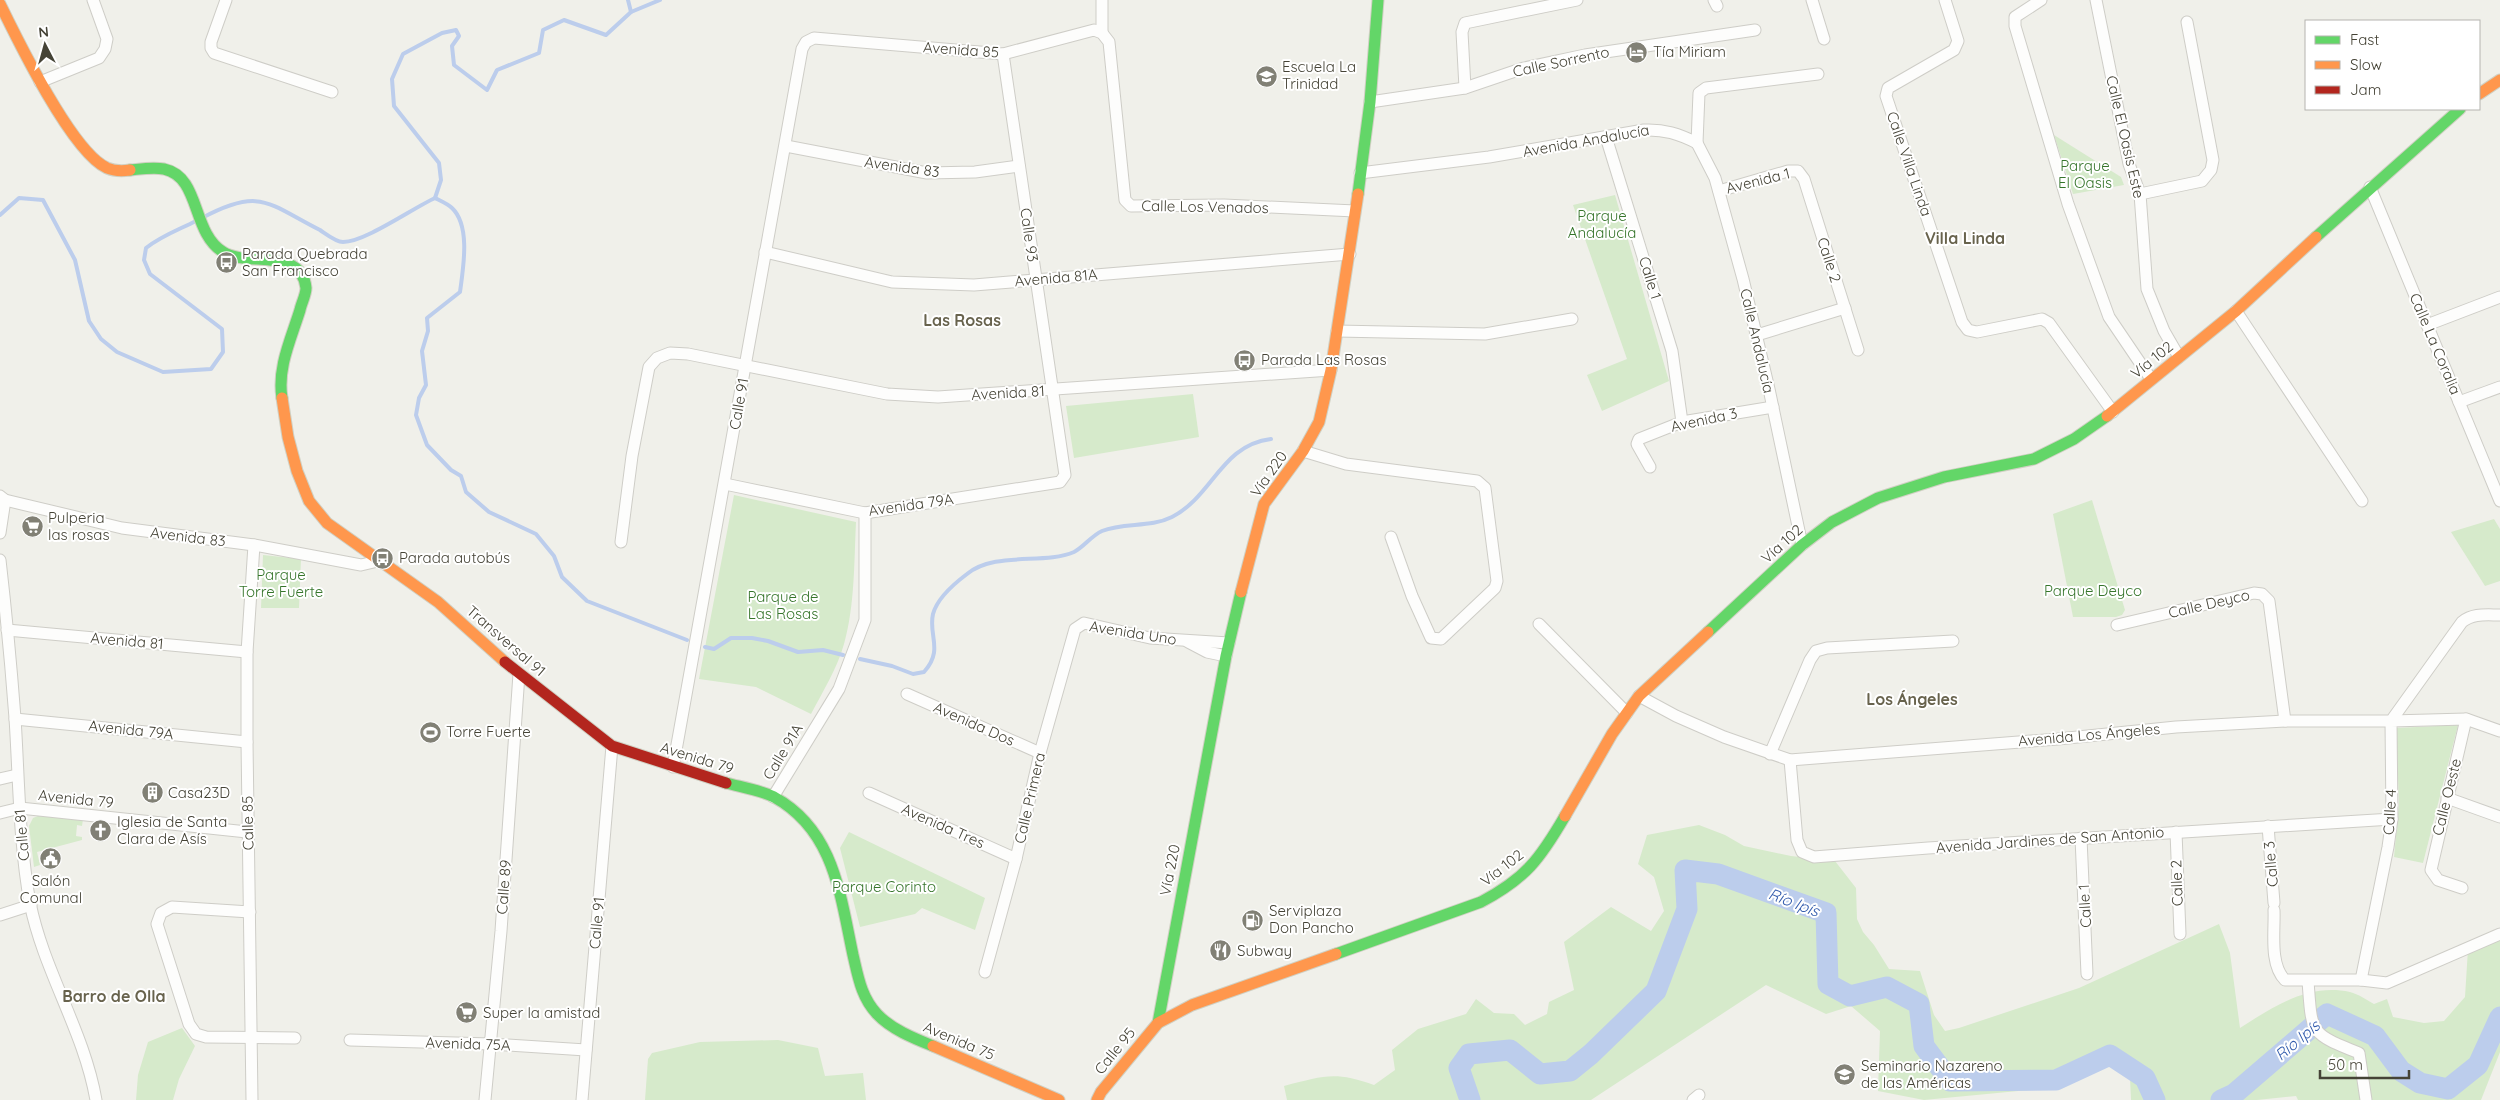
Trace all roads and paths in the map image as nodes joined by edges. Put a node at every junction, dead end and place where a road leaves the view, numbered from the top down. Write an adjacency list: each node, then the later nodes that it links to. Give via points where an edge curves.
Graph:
1 (93, 0): 19 (street, via 107,39 105,49 99,58)
2 (226, 0): 21 (street, via 211,42 212,51)
3 (1102, 0): 13 (street, Calle Los Venados)
4 (1378, 0): 23 (main road, Vía 220)
5 (1577, 0): 20 (street, via 1465,23 1462,32)
6 (1812, 0): 14 (street)
7 (1944, 0): 54 (street, Calle Villa Linda, via 1958,41 1954,50 1888,88 1886,96 1962,322 1968,330 1977,332 2042,319 2049,324)
8 (2041, 0): 49 (street, via 2015,17 2015,26 2068,204 2109,316)
9 (2096, 0): 33 (street, Calle El Oasis Este, via 2129,164)
10 (0, 4): 19 (main road)
11 (2187, 22): 33 (street, via 2213,160 2211,170 2202,181)
12 (1755, 30): 20 (street, Calle Sorrento, via 1524,68)
13 (1105, 38): 16 (street, Avenida 85, via 1085,31); 34 (street, Calle Los Venados, via 1126,200 1131,206 1224,205)
14 (1824, 39)
15 (806, 42): 16 (street, Avenida 85, via 814,38); 27 (street, Calle 91, via 802,49)
16 (1003, 54): 28 (street, Calle 93)
17 (1818, 74): 26 (street, via 1706,88 1699,93)
18 (2500, 80): 22 (main road)
19 (40, 82): 70 (main road, Transversal 91, via 88,154 104,167 116,171 157,167 172,170 182,178 204,235 224,254 292,264 303,277 306,289 281,371 280,386 288,437 309,501 327,523)
20 (1465, 88): 23 (street, Calle Sorrento)
21 (332, 92)
22 (2480, 93)
23 (1370, 102): 30 (main road, Vía 220)
24 (2459, 110): 31 (main road, Vía 102)
25 (1606, 137): 26 (street, Avenida Andalucía, via 1660,129 1675,132); 30 (street, Avenida Andalucía, via 1489,158); 55 (street, Calle 1, via 1672,351)
26 (1697, 143): 32 (street, Calle Andalucía)
27 (786, 146): 28 (street, Avenida 83, via 927,173 974,172); 35 (street, Calle 91)
28 (1019, 166): 37 (street, Calle 93)
29 (1798, 171): 32 (street, Avenida 1); 39 (street, Calle 2, via 1804,180)
30 (1360, 173): 34 (main road, Vía 220)
31 (2370, 187): 40 (main road, Vía 102); 42 (street, Calle La Coralia)
32 (1719, 191): 44 (street, Calle Andalucía)
33 (2140, 194): 46 (street, Calle El Oasis Este, via 2147,289 2160,324)
34 (1355, 211): 36 (main road, Vía 220)
35 (765, 252): 37 (street, Avenida 81A, via 892,282 974,285); 47 (street, Calle 91)
36 (1350, 254): 37 (street, Avenida 81A); 43 (main road, Vía 220)
37 (1035, 280): 51 (street, Calle 93)
38 (2500, 297): 42 (street)
39 (1845, 308): 44 (street); 45 (street, Calle 2)
40 (2236, 311): 46 (main road, Vía 102); 61 (street)
41 (1572, 319): 43 (street, via 1485,334)
42 (2427, 325): 52 (street, Calle La Coralia)
43 (1338, 331): 48 (main road, Vía 220)
44 (1757, 335): 53 (street, Calle Andalucía)
45 (1858, 350)
46 (2179, 357): 49 (main road, Vía 102)
47 (746, 365): 51 (street, Avenida 81, via 886,394 938,397); 59 (street, Calle 91); 66 (street, Avenida 81, via 670,353 657,358 650,367 632,456)
48 (1331, 370): 51 (street, Avenida 81, via 1254,373); 56 (main road, Vía 220, via 1319,422)
49 (2151, 379): 54 (main road, Vía 102)
50 (2500, 387): 52 (street)
51 (1053, 390): 58 (street, Calle 93)
52 (2459, 402): 62 (street, Calle La Coralia)
53 (1773, 407): 55 (street, Avenida 3); 68 (street, Calle Andalucía)
54 (2113, 412): 68 (main road, Vía 102, via 2074,440 2034,459 1944,477 1878,498 1832,522)
55 (1682, 422): 57 (street, Avenida 3, via 1637,441)
56 (1303, 451): 65 (street, via 1346,464 1483,484 1496,572 1495,588 1440,639 1431,638); 78 (main road, Vía 220, via 1264,504)
57 (1650, 466)
58 (1065, 475): 63 (street, Avenida 79A, via 1060,482)
59 (725, 484): 63 (street, Avenida 79A); 95 (street, Calle 91)
60 (3, 498): 64 (street); 67 (street, Avenida 83, via 122,528)
61 (2362, 501)
62 (2500, 501)
63 (865, 513): 99 (street, Calle 91A, via 865,620 839,689)
64 (0, 533)
65 (1391, 537)
66 (621, 542)
67 (254, 545): 70 (street, Avenida 83, via 361,565); 79 (street, Calle 85)
68 (1802, 545): 83 (main road, Vía 102)
69 (0, 560): 75 (street, Calle 81)
70 (378, 561): 81 (main road, Transversal 91, via 438,602)
71 (2500, 615): 88 (street, via 2468,617 2462,622)
72 (1539, 624): 84 (street)
73 (1078, 625): 76 (street, Avenida Uno, via 1089,624 1150,638); 92 (street, Calle Primera, via 1072,634)
74 (2117, 625): 87 (street, Calle Deyco, via 2262,594 2268,601)
75 (7, 630): 79 (street, Avenida 81); 85 (street, Calle 81)
76 (1187, 641): 78 (street, Avenida Uno); 80 (street, Avenida Uno, via 1207,652)
77 (1952, 641): 93 (street, via 1816,651)
78 (1229, 643): 80 (main road, Vía 220)
79 (247, 652): 90 (street, Calle 85)
80 (1226, 656): 120 (main road, Vía 220)
81 (519, 674): 91 (main road, Transversal 91); 127 (street, Calle 89)
82 (907, 694): 92 (street, Avenida Dos)
83 (1639, 696): 84 (main road, Vía 102); 93 (street, Avenida Los Ángeles, via 1676,716)
84 (1627, 713): 122 (main road, Vía 102, via 1544,852 1525,873 1502,890 1481,902)
85 (15, 718): 90 (street, Avenida 79A); 96 (street, Calle 81)
86 (2466, 719): 88 (street, Avenida Los Ángeles); 89 (street); 100 (street, Calle Oeste)
87 (2285, 721): 88 (street, Avenida Los Ángeles); 94 (street, Avenida Los Ángeles, via 2176,727)
88 (2391, 721): 104 (street, Calle 4)
89 (2500, 731)
90 (247, 742): 106 (street, Calle 85)
91 (612, 746): 95 (main road, Avenida 79); 128 (street, Calle 91)
92 (1040, 753): 109 (street, Calle Primera)
93 (1770, 754): 94 (street, Avenida Los Ángeles)
94 (1790, 760): 108 (street, Avenida Jardines de San Antonio, via 1797,840 1802,852 1814,857)
95 (673, 767): 99 (main road, Avenida 79)
96 (17, 775): 97 (street); 101 (street, Calle 81)
97 (0, 780)
98 (869, 793): 109 (street, Avenida Tres)
99 (773, 798): 121 (main road, Calle 91A, via 798,815 821,841 839,886)
100 (2446, 798): 103 (street); 110 (street, Calle Oeste, via 2431,863 2433,876)
101 (20, 808): 102 (street); 106 (street, Avenida 79); 111 (street, Calle 81)
102 (0, 813)
103 (2500, 817)
104 (2392, 819): 105 (street, Avenida Jardines de San Antonio); 118 (street, Calle 4)
105 (2268, 826): 107 (street, Avenida Jardines de San Antonio); 119 (street, Calle 3, via 2276,965 2285,980)
106 (247, 832): 112 (street, Calle 85)
107 (2176, 832): 108 (street, Avenida Jardines de San Antonio); 114 (street, Calle 2)
108 (2081, 838): 117 (street, Calle 1)
109 (1016, 858): 116 (street, Calle Primera)
110 (2462, 888)
111 (31, 905): 113 (street); 129 (street, Calle 81, via 53,979 91,1069)
112 (250, 912): 124 (street, Calle 85); 124 (street, via 172,907 161,913 158,924 196,1034)
113 (0, 915)
114 (2180, 934)
115 (2500, 934): 118 (street, Calle 3, via 2387,983)
116 (985, 972)
117 (2087, 974)
118 (2361, 980): 119 (street, Calle 3)
119 (2308, 981): 135 (street, via 2311,1020 2320,1036 2359,1053)
120 (1162, 989): 122 (main road, via 1171,1001); 123 (main road, Vía 220)
121 (860, 990): 133 (main road, Avenida 75, via 878,1014 906,1035)
122 (1192, 1005): 123 (main road, Vía 102)
123 (1158, 1023): 134 (main road, Calle 95)
124 (250, 1037): 125 (street); 130 (street, Calle 85)
125 (295, 1038)
126 (350, 1040): 127 (street, Avenida 75A)
127 (491, 1044): 128 (street, Avenida 75A); 131 (street, Calle 89)
128 (586, 1050): 132 (street, Calle 91)
129 (96, 1100)
130 (252, 1100)
131 (485, 1100)
132 (582, 1100)
133 (1059, 1100)
134 (1097, 1100)
135 (2366, 1100)

